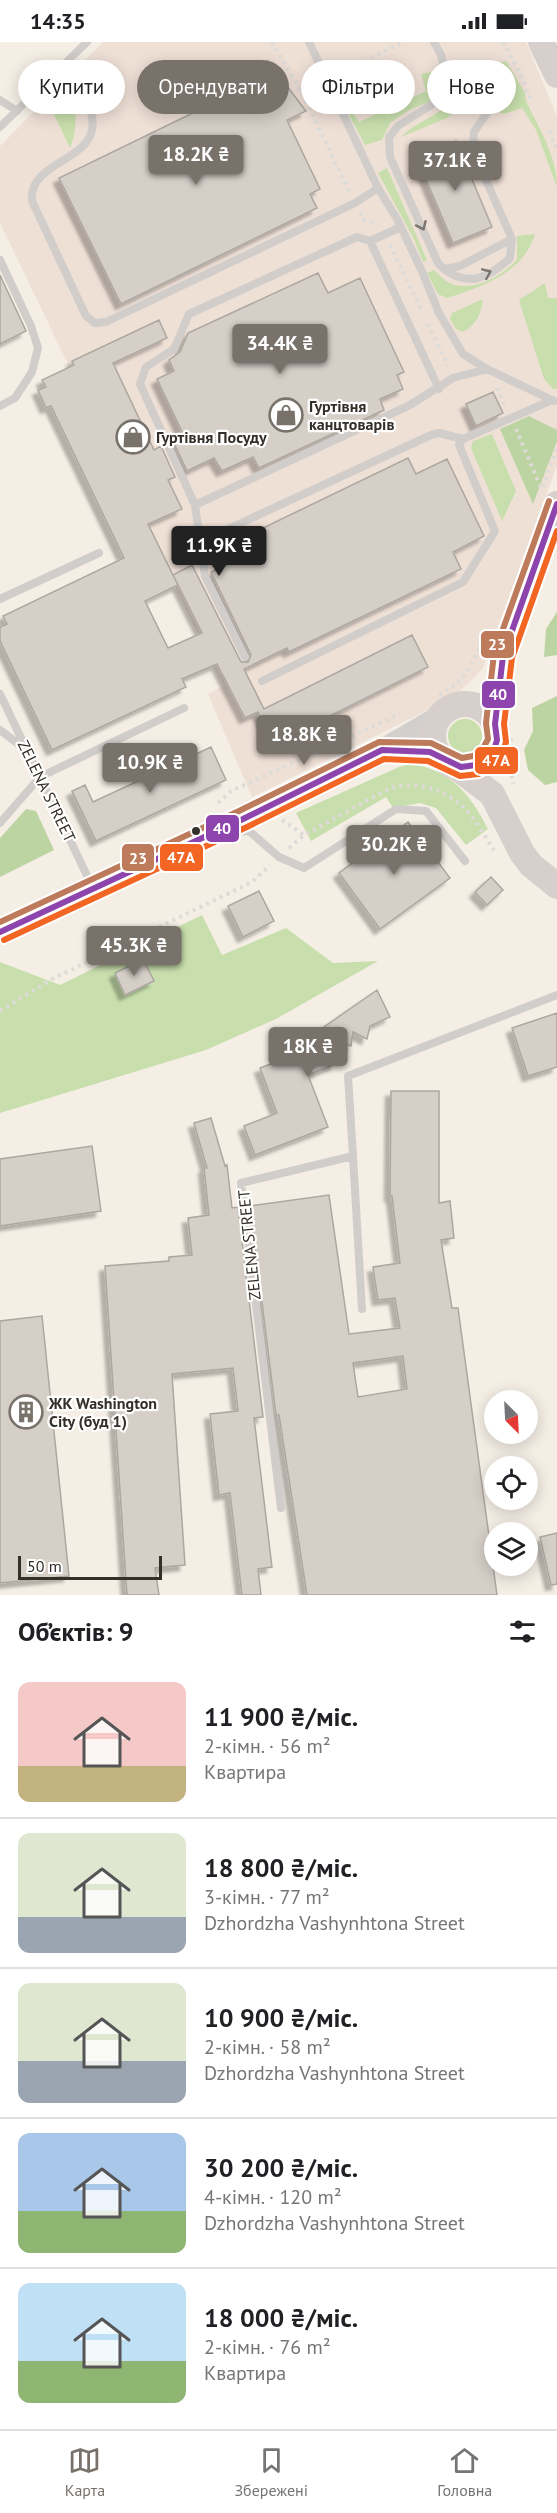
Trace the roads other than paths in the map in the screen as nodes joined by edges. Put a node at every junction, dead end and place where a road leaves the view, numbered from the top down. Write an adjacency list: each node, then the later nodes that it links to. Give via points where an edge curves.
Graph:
1 (87, 42): 4 (lane)
2 (309, 42): 12 (lane)
3 (434, 42): 5 (lane)
4 (69, 60)
5 (442, 60)
6 (0, 100): 8 (lane)
7 (427, 108): 17 (lane, one-way to 17, via 398,126 389,137 390,157)
8 (17, 111): 11 (lane)
9 (91, 114): 12 (lane, via 90,136 81,149 39,176 31,189 32,201 86,316 95,322 106,322 336,213)
10 (486, 114): 14 (lane, via 474,132 473,151)
11 (0, 127)
12 (378, 188): 13 (lane)
13 (400, 227): 15 (lane); 18 (lane, via 462,354)
14 (512, 239): 17 (lane, via 460,266); 17 (lane, one-way to 14, via 456,278 489,275 510,258)
15 (370, 241): 19 (lane); 24 (lane, via 357,237 189,314 174,349 146,367 140,384)
16 (0, 260): 21 (lane, via 38,348 32,372 15,398)
17 (444, 269)
18 (487, 369): 19 (lane, via 453,378); 20 (lane)
19 (439, 389): 24 (lane)
20 (554, 401): 22 (lane)
21 (0, 406)
22 (463, 438): 25 (lane, via 431,435); 30 (lane, via 460,452 495,531 463,582)
23 (547, 502): 28 (main road)
24 (195, 505): 25 (lane)
25 (200, 542): 29 (lane, via 205,576)
26 (99, 553): 27 (lane)
27 (0, 599)
28 (503, 656): 32 (main road, via 479,686); 34 (main road)
29 (245, 657)
30 (262, 681)
31 (0, 694): 38 (lane, ZELENA STREET)
32 (446, 705): 34 (main road, via 481,708); 36 (main road); 39 (main road, via 433,734 434,744)
33 (184, 708): 40 (lane)
34 (503, 728): 37 (main road)
35 (0, 730): 38 (lane)
36 (382, 750): 39 (main road, via 412,750); 43 (main road)
37 (494, 750): 39 (main road, via 476,765 466,767); 41 (main road)
38 (28, 751): 40 (lane, ZELENA STREET)
39 (445, 760): 41 (main road)
40 (40, 777): 42 (lane); 46 (lane, ZELENA STREET)
41 (503, 792): 45 (main road, via 522,853)
42 (0, 823)
43 (209, 834): 44 (lane, via 249,831 279,857 304,868 396,809 426,811); 46 (main road)
44 (465, 861)
45 (557, 886)
46 (93, 888): 47 (main road)
47 (0, 932)
48 (557, 995): 49 (lane, via 348,1076)
49 (352, 1156): 50 (lane); 51 (lane, ZELENA STREET, via 241,1184)
50 (362, 1309)
51 (281, 1508)

